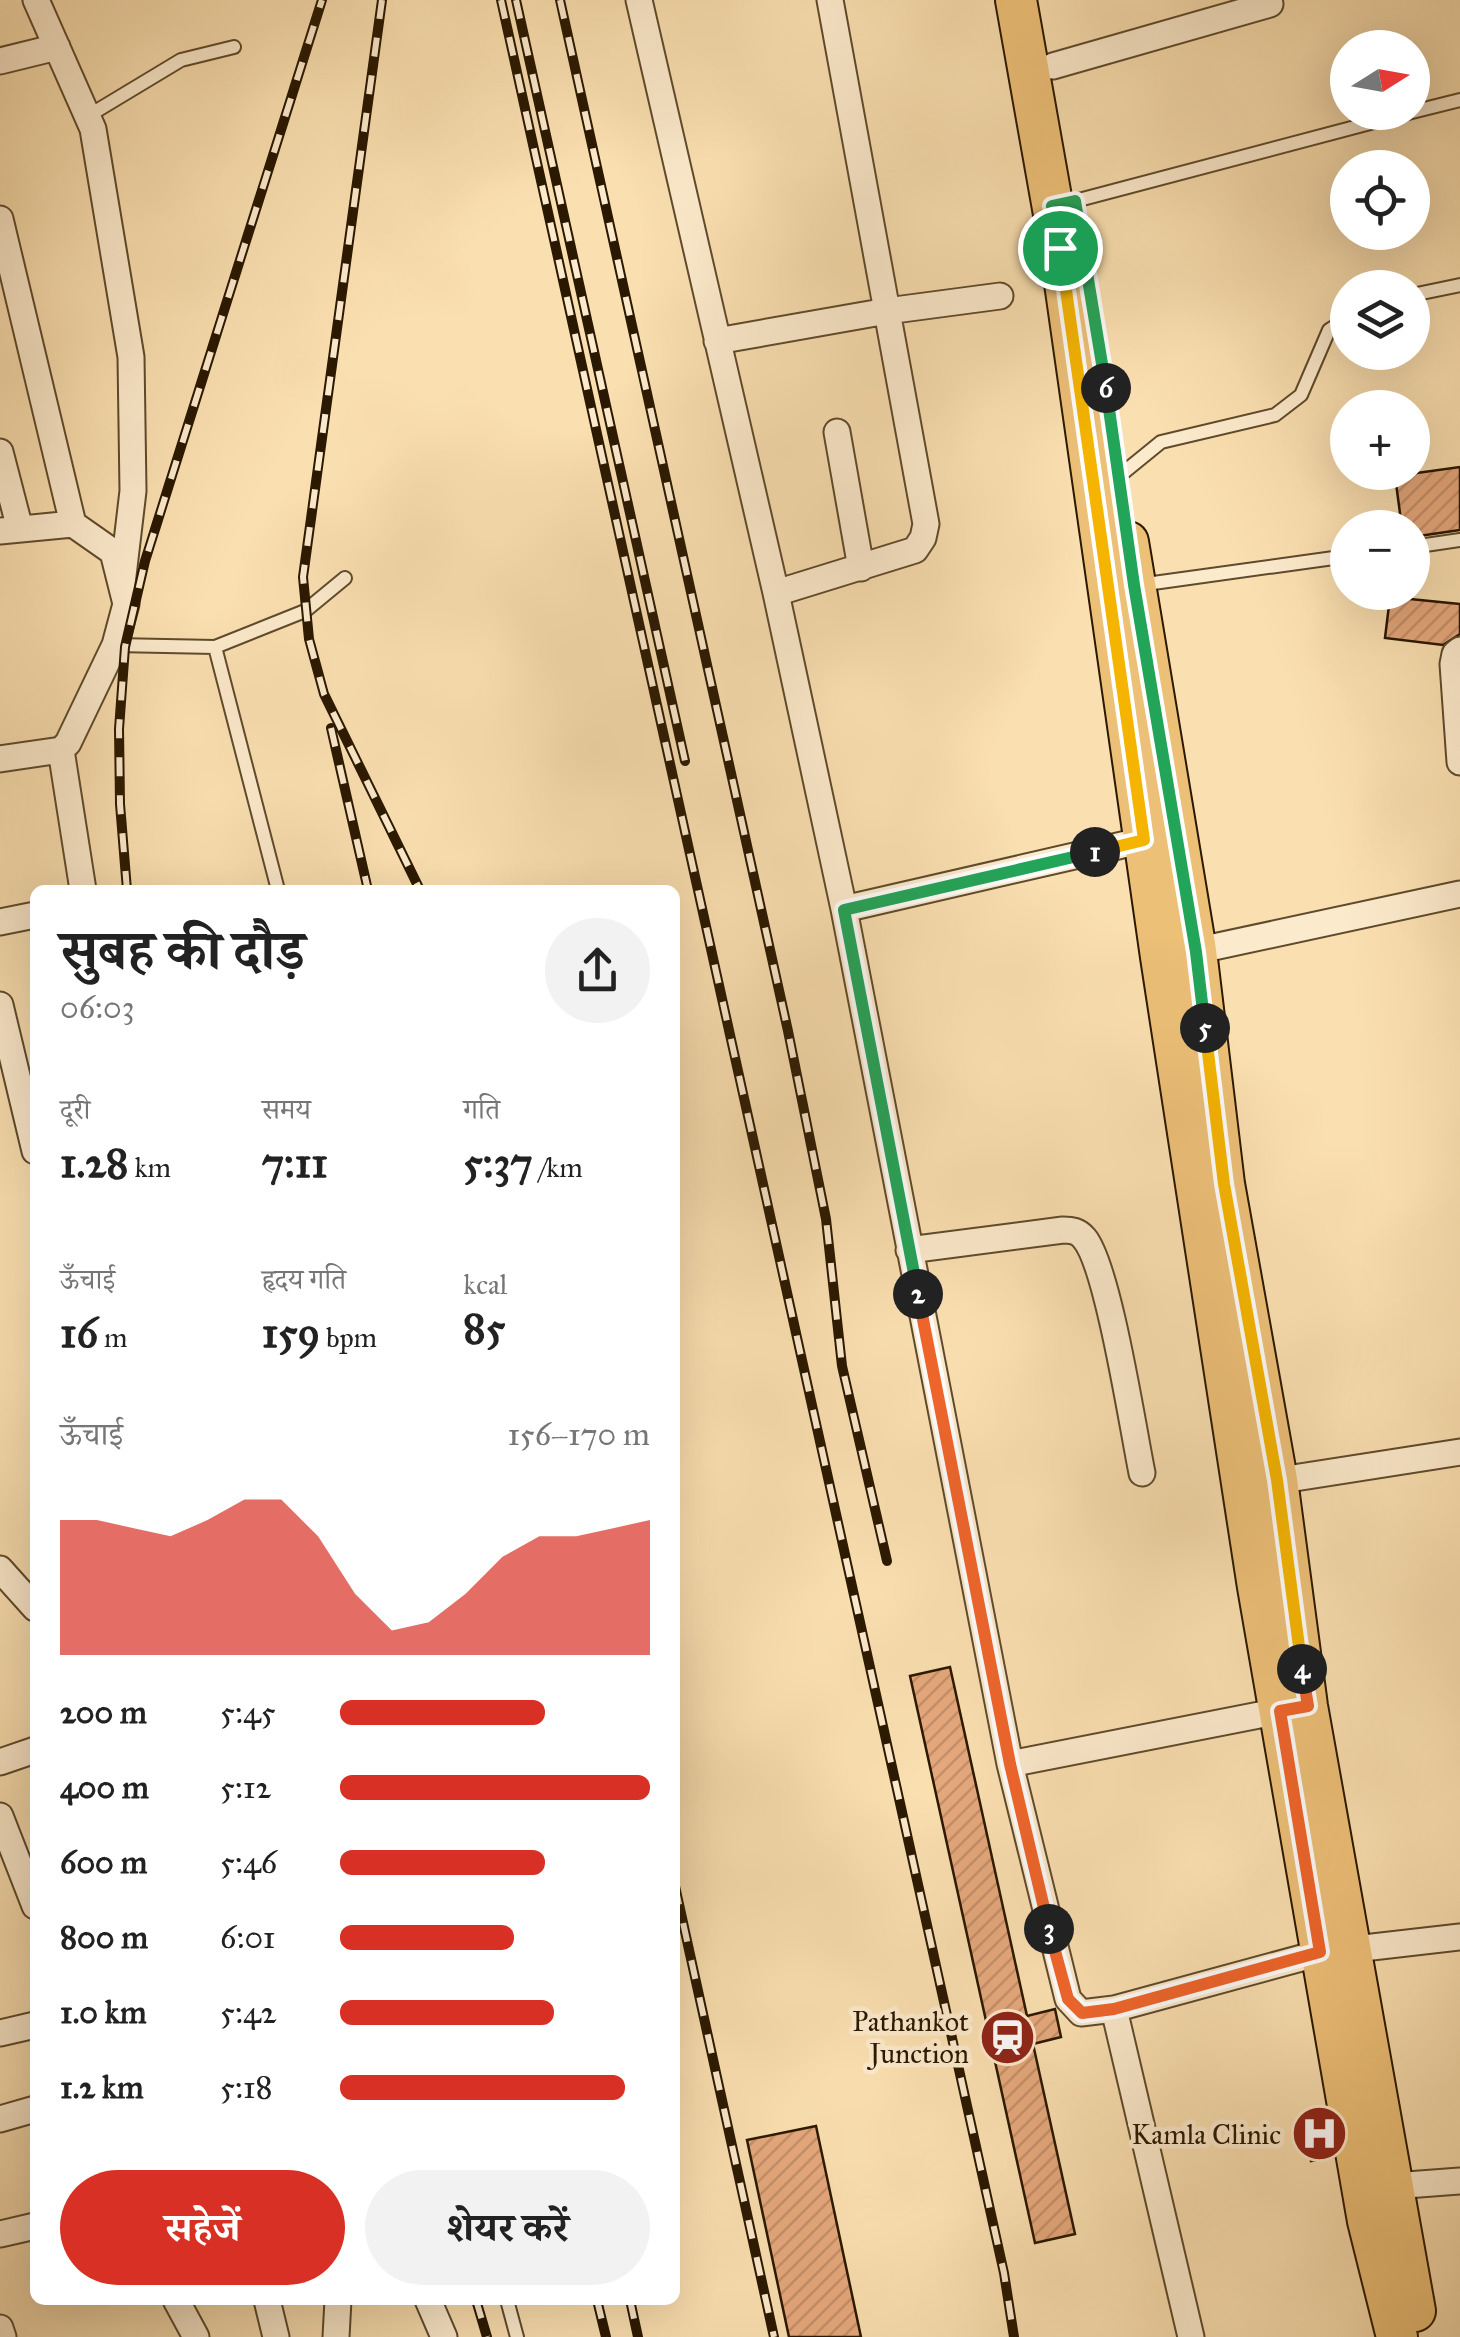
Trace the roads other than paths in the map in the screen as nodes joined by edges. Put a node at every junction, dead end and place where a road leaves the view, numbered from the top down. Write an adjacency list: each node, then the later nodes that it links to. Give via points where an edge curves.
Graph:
1 (36, 0): 7 (street)
2 (640, 0): 22 (street)
3 (830, 0): 20 (street)
4 (1016, 0): 15 (main road)
5 (1042, 0): 10 (main road)
6 (1270, 4): 10 (street)
7 (58, 47): 9 (street); 13 (street)
8 (234, 47): 13 (lane, via 181,60)
9 (0, 61)
10 (1053, 66): 15 (main road)
11 (1460, 100): 12 (lane)
12 (1430, 108)
13 (88, 116): 33 (street, via 132,357 133,491)
14 (1344, 130): 15 (lane)
15 (1064, 204): 25 (main road)
16 (0, 219): 26 (street)
17 (1460, 285): 18 (lane)
18 (1430, 291)
19 (1000, 296): 20 (street)
20 (887, 311): 22 (street); 31 (street, via 926,524 914,550)
21 (1330, 329): 25 (lane, via 1301,396 1275,415 1161,442)
22 (717, 340): 35 (street)
23 (838, 432): 31 (street)
24 (0, 452): 27 (street)
25 (1106, 482): 34 (main road)
26 (73, 524): 27 (street); 33 (street, via 113,552)
27 (10, 530)
28 (1460, 540): 29 (lane)
29 (1430, 544)
30 (1330, 558): 34 (lane)
31 (861, 568): 35 (street)
32 (345, 578): 37 (lane, via 306,611)
33 (122, 584): 36 (street, via 126,604)
34 (1120, 587): 42 (main road); 49 (main road)
35 (776, 593): 46 (street)
36 (115, 645): 37 (lane); 39 (street)
37 (214, 647): 44 (lane)
38 (1460, 650): 41 (street, via 1453,672)
39 (61, 750): 40 (street); 43 (street)
40 (0, 760)
41 (1460, 762)
42 (1144, 840): 46 (street); 49 (main road)
43 (82, 885)
44 (277, 885)
45 (1460, 894): 49 (street)
46 (844, 910): 52 (street)
47 (30, 916): 48 (street)
48 (0, 922)
49 (1179, 954): 55 (main road, via 1224,1184)
50 (0, 1005): 51 (street)
51 (30, 1130)
52 (910, 1250): 54 (street, via 1063,1230 1084,1237 1100,1268); 61 (street)
53 (1460, 1452): 55 (street)
54 (1142, 1473)
55 (1260, 1483): 58 (main road)
56 (0, 1569): 57 (street)
57 (30, 1602)
58 (1294, 1708): 61 (street); 66 (main road)
59 (30, 1752): 60 (street)
60 (0, 1762)
61 (1010, 1764): 67 (street, via 1068,1999 1082,2013)
62 (0, 1816): 63 (street)
63 (10, 1870): 64 (street)
64 (30, 1899)
65 (1460, 1937): 66 (street)
66 (1336, 1950): 67 (street); 73 (main road)
67 (1114, 2009): 88 (street)
68 (30, 2026): 69 (street)
69 (0, 2033)
70 (30, 2110): 71 (street)
71 (0, 2118)
72 (1460, 2182): 73 (street)
73 (1378, 2188): 89 (main road); 90 (main road)
74 (30, 2227): 75 (street)
75 (0, 2234)
76 (179, 2305): 83 (street)
77 (268, 2305): 84 (street)
78 (338, 2305): 85 (street)
79 (430, 2305): 86 (street)
80 (508, 2305): 87 (lane)
81 (0, 2328): 82 (street)
82 (3, 2337)
83 (196, 2337)
84 (276, 2337)
85 (336, 2337)
86 (444, 2337)
87 (518, 2337)
88 (1190, 2337)
89 (1397, 2337)
90 (1419, 2337)

